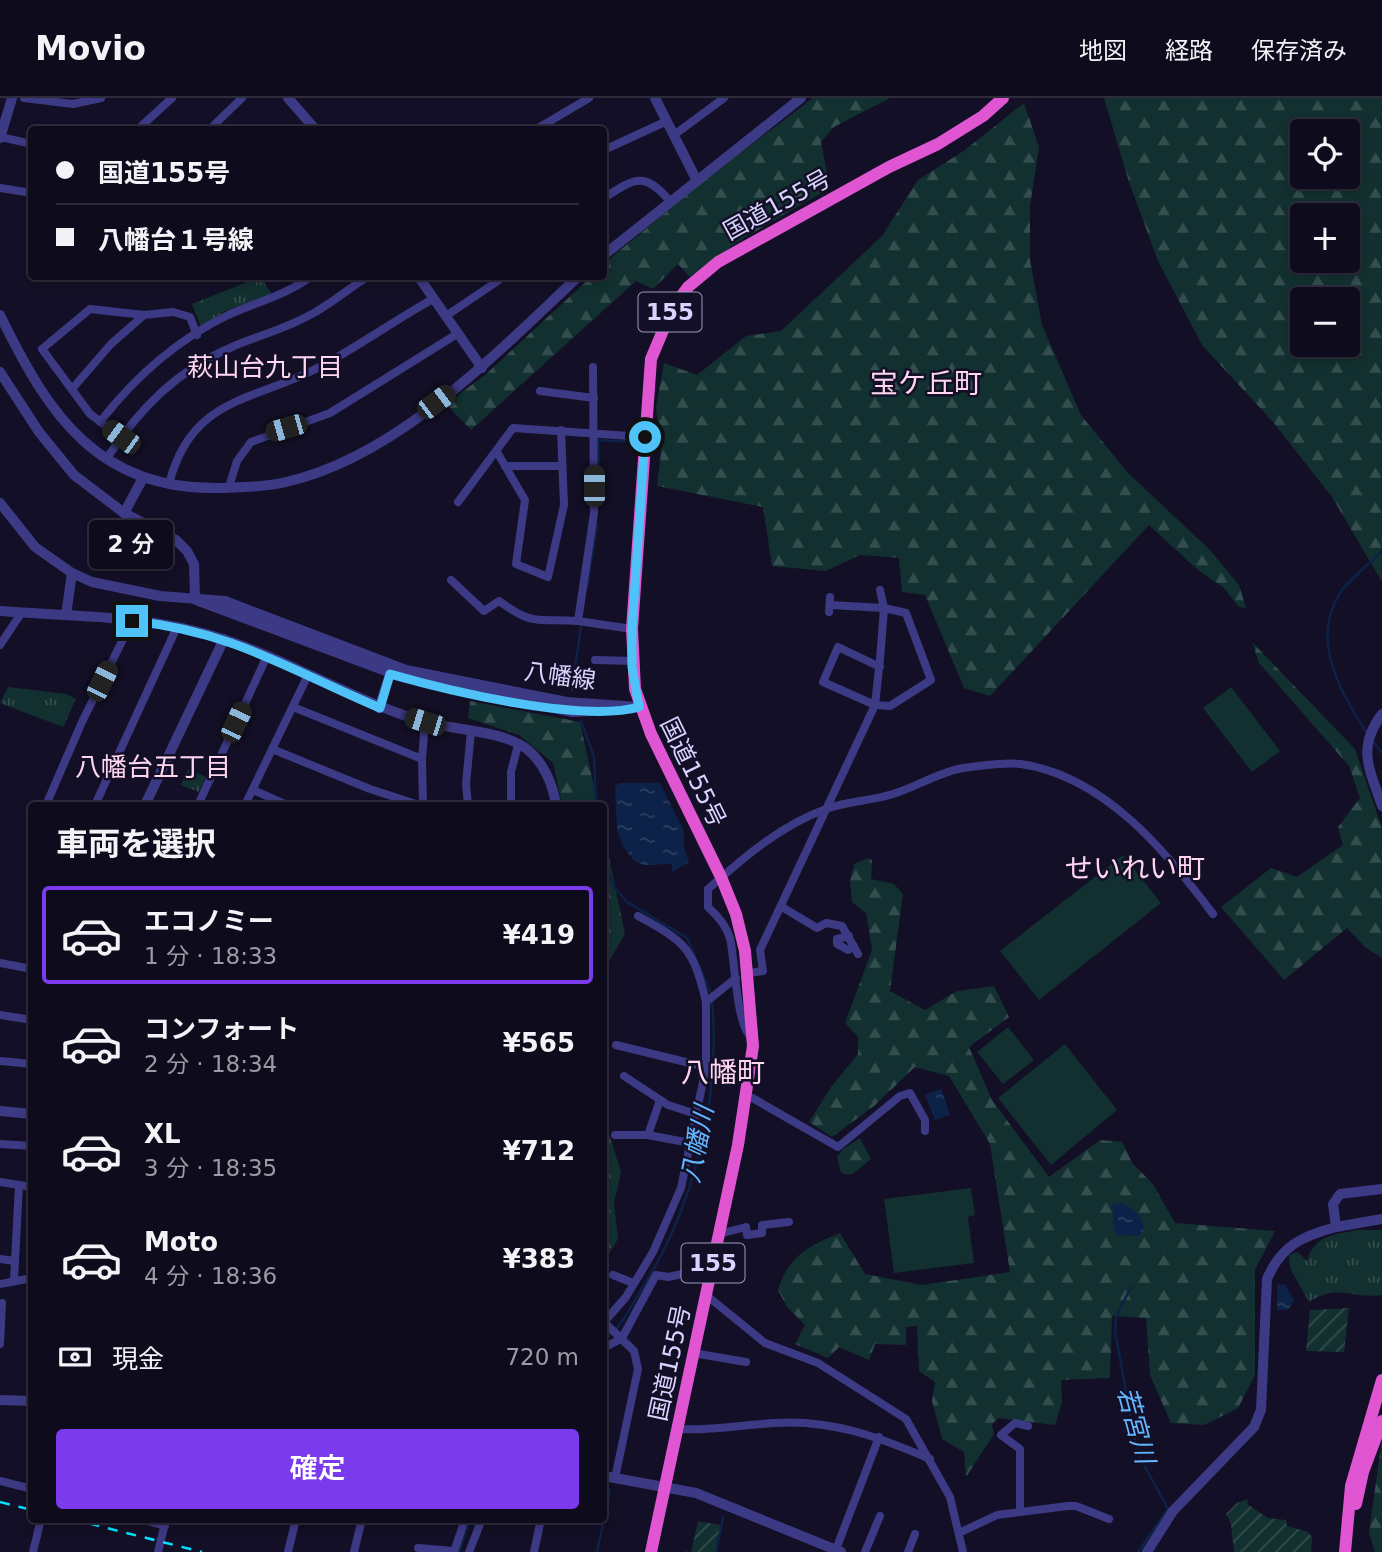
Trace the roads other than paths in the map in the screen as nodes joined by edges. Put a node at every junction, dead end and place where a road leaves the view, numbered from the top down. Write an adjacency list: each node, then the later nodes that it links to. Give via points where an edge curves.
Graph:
1 (12, 98): 18 (street)
2 (24, 98): 3 (street, via 72,104)
3 (101, 98)
4 (172, 98): 13 (street)
5 (242, 98): 14 (street)
6 (288, 98): 15 (street)
7 (589, 98): 16 (street)
8 (655, 98): 12 (street)
9 (724, 98): 17 (street)
10 (801, 98): 21 (street)
11 (1003, 98): 48 (highway, 国道155号 / 155, via 938,144 746,244 688,287 665,321 652,359)
12 (667, 121): 17 (street); 20 (street)
13 (141, 126)
14 (213, 126)
15 (312, 126)
16 (542, 126)
17 (674, 135): 21 (street)
18 (0, 137): 19 (street)
19 (28, 143)
20 (607, 149)
21 (696, 181): 25 (street)
22 (0, 188): 23 (street)
23 (28, 192)
24 (607, 196): 25 (street, via 631,183 647,181)
25 (670, 201): 26 (street)
26 (607, 253)
27 (305, 280): 37 (street)
28 (363, 280): 47 (street, via 282,330 235,346 182,373 146,404)
29 (423, 280): 32 (street)
30 (499, 280): 35 (street)
31 (575, 280): 39 (street)
32 (433, 299): 35 (street); 54 (street, via 327,363 220,407 187,439)
33 (0, 315): 50 (street, via 45,398 71,430)
34 (144, 315): 37 (street, via 173,312 190,317); 41 (street); 41 (street, via 85,310 42,348)
35 (446, 316): 36 (street)
36 (457, 334): 39 (street); 55 (street, via 330,413 251,442 237,461)
37 (197, 335): 44 (street, via 146,369)
38 (593, 367): 43 (street)
39 (482, 368): 55 (street, via 352,459 286,483)
40 (0, 372): 58 (street, via 55,453 89,488)
41 (72, 389): 44 (street)
42 (540, 391): 43 (street)
43 (594, 398): 46 (street)
44 (100, 422): 47 (street)
45 (561, 430): 46 (street); 49 (street, via 513,428); 52 (street)
46 (595, 432): 48 (street); 69 (street, via 594,513)
47 (121, 437): 50 (street)
48 (645, 437): 71 (highway, 国道155号 / 155)
49 (497, 452): 51 (street); 56 (street)
50 (107, 458): 53 (street)
51 (505, 466): 52 (street); 52 (street, via 525,500 516,564 548,577 564,505)
52 (562, 466)
53 (143, 478): 54 (street); 58 (street)
54 (169, 484): 55 (street)
55 (229, 487)
56 (458, 502)
57 (0, 503): 59 (street, 八幡線, via 35,547)
58 (124, 513): 62 (street, via 176,540 187,551 194,564)
59 (72, 573): 62 (street, 八幡線, via 119,589); 67 (street)
60 (451, 580): 69 (street, via 484,611 499,601 535,622 546,618)
61 (880, 590): 64 (street)
62 (195, 599): 78 (street, 八幡線)
63 (830, 605): 64 (street)
64 (884, 608): 77 (street); 80 (street, via 906,612 931,680 890,706)
65 (0, 611): 66 (street)
66 (22, 612): 67 (street); 73 (street)
67 (66, 615): 68 (street)
68 (132, 621): 70 (street); 91 (street)
69 (578, 621): 71 (street)
70 (177, 627): 72 (street); 92 (street)
71 (632, 629): 76 (highway, 国道155号 / 155)
72 (224, 639): 74 (street); 93 (street)
73 (0, 645)
74 (267, 656): 79 (street); 94 (street)
75 (595, 660): 76 (street)
76 (632, 661): 82 (highway, 国道155号 / 155)
77 (880, 667): 80 (street); 80 (street, via 838,647 823,682)
78 (392, 670): 82 (street, 八幡線, via 573,712); 83 (street)
79 (308, 675): 81 (street); 83 (street)
80 (875, 705): 103 (street)
81 (293, 706): 88 (street); 89 (street)
82 (639, 707): 104 (highway, 国道155号 / 155)
83 (380, 708): 85 (street)
84 (1382, 714): 102 (street, via 1369,732 1366,757)
85 (425, 722): 86 (street); 89 (street)
86 (471, 731): 87 (street); 99 (street)
87 (518, 745): 100 (street, via 511,772); 101 (street, via 528,749 552,782)
88 (272, 749): 90 (street); 97 (street)
89 (422, 759): 98 (street)
90 (253, 790): 95 (street); 96 (street)
91 (47, 802)
92 (96, 802)
93 (146, 802)
94 (199, 802)
95 (247, 802)
96 (280, 802)
97 (411, 802)
98 (421, 802)
99 (468, 802)
100 (511, 802)
101 (555, 802)
102 (1382, 806)
103 (827, 808): 104 (street, via 792,824); 105 (street); 106 (street, via 894,794 960,768 1020,764 1069,779 1123,812)
104 (721, 877): 111 (highway, 国道155号 / 155, via 736,914); 111 (street, via 708,889 706,899 730,936)
105 (782, 906): 108 (street, via 817,928 835,922); 111 (street, via 760,950 763,971)
106 (1213, 914)
107 (638, 916): 112 (street, via 688,948)
108 (849, 936): 108 (street, via 837,939 837,944 856,950)
109 (0, 963): 110 (street)
110 (28, 968)
111 (742, 975): 112 (street); 120 (highway, 国道155号 / 155, via 753,1038)
112 (710, 1000): 118 (street)
113 (0, 1015): 114 (street)
114 (28, 1019)
115 (616, 1045): 118 (street)
116 (0, 1060): 117 (street)
117 (28, 1064)
118 (706, 1067): 124 (street)
119 (624, 1076): 121 (street)
120 (747, 1095): 125 (street, via 838,1147 906,1093 915,1098); 138 (highway, 国道155号 / 155)
121 (660, 1100): 124 (street); 127 (street)
122 (0, 1111): 123 (street)
123 (28, 1114)
124 (696, 1114): 128 (street)
125 (925, 1130)
126 (615, 1135): 127 (street)
127 (648, 1135): 128 (street)
128 (690, 1143): 141 (street, via 681,1188)
129 (0, 1144): 130 (street)
130 (28, 1146)
131 (0, 1182): 132 (street)
132 (19, 1185): 133 (street); 140 (street)
133 (28, 1186)
134 (1382, 1189): 137 (street, via 1340,1194 1333,1204)
135 (1382, 1219): 137 (street)
136 (789, 1222): 138 (street, via 762,1224 762,1233 747,1235 746,1227)
137 (1336, 1227): 196 (street, via 1304,1236 1275,1260 1268,1279 1261,1410 1254,1427 1173,1511)
138 (719, 1234): 145 (highway, 国道155号 / 155)
139 (0, 1259): 140 (street)
140 (15, 1261): 146 (street)
141 (642, 1273): 144 (street); 147 (street)
142 (613, 1275): 147 (street)
143 (28, 1278): 146 (street)
144 (654, 1279): 145 (street, via 656,1275 668,1278 687,1273); 153 (street)
145 (710, 1279): 149 (highway, 国道155号 / 155)
146 (14, 1280): 148 (street)
147 (633, 1283): 151 (street)
148 (0, 1284)
149 (706, 1295): 156 (highway, 国道155号 / 155); 165 (street, via 765,1343 818,1363 898,1412)
150 (2, 1303): 154 (street)
151 (607, 1323)
152 (607, 1325): 153 (street)
153 (620, 1336): 155 (street); 167 (street, via 637,1356 638,1369)
154 (0, 1345)
155 (607, 1346)
156 (693, 1353): 157 (street); 163 (highway, 国道155号 / 155)
157 (746, 1362)
158 (1382, 1380): 197 (highway, via 1354,1472)
159 (0, 1400): 160 (street)
160 (28, 1401)
161 (1382, 1421): 197 (highway, via 1363,1472)
162 (1028, 1426): 171 (street, via 1015,1423 1001,1435 1020,1450)
163 (677, 1429): 164 (street, via 775,1422 830,1424); 169 (highway, 国道155号 / 155)
164 (879, 1437): 165 (street); 184 (street)
165 (930, 1459): 181 (street, via 950,1497)
166 (607, 1477): 167 (street)
167 (615, 1478): 169 (street)
168 (0, 1481): 170 (street)
169 (665, 1486): 184 (street, via 696,1493); 192 (highway, 国道155号 / 155)
170 (28, 1488)
171 (1020, 1511): 173 (street, via 1076,1506); 181 (street, via 996,1515)
172 (880, 1516): 193 (street)
173 (1109, 1519)
174 (40, 1523): 185 (street)
175 (165, 1523): 186 (street)
176 (295, 1523): 187 (street)
177 (361, 1523): 188 (street)
178 (464, 1523): 189 (street)
179 (480, 1523): 190 (street)
180 (540, 1523): 191 (street)
181 (961, 1532): 195 (street)
182 (915, 1534): 194 (street)
183 (418, 1548): 189 (street)
184 (837, 1551)
185 (33, 1552)
186 (158, 1552)
187 (288, 1552)
188 (354, 1552)
189 (454, 1552)
190 (469, 1552)
191 (534, 1552)
192 (651, 1552)
193 (865, 1552)
194 (908, 1552)
195 (963, 1552)
196 (1147, 1552)
197 (1347, 1552)

